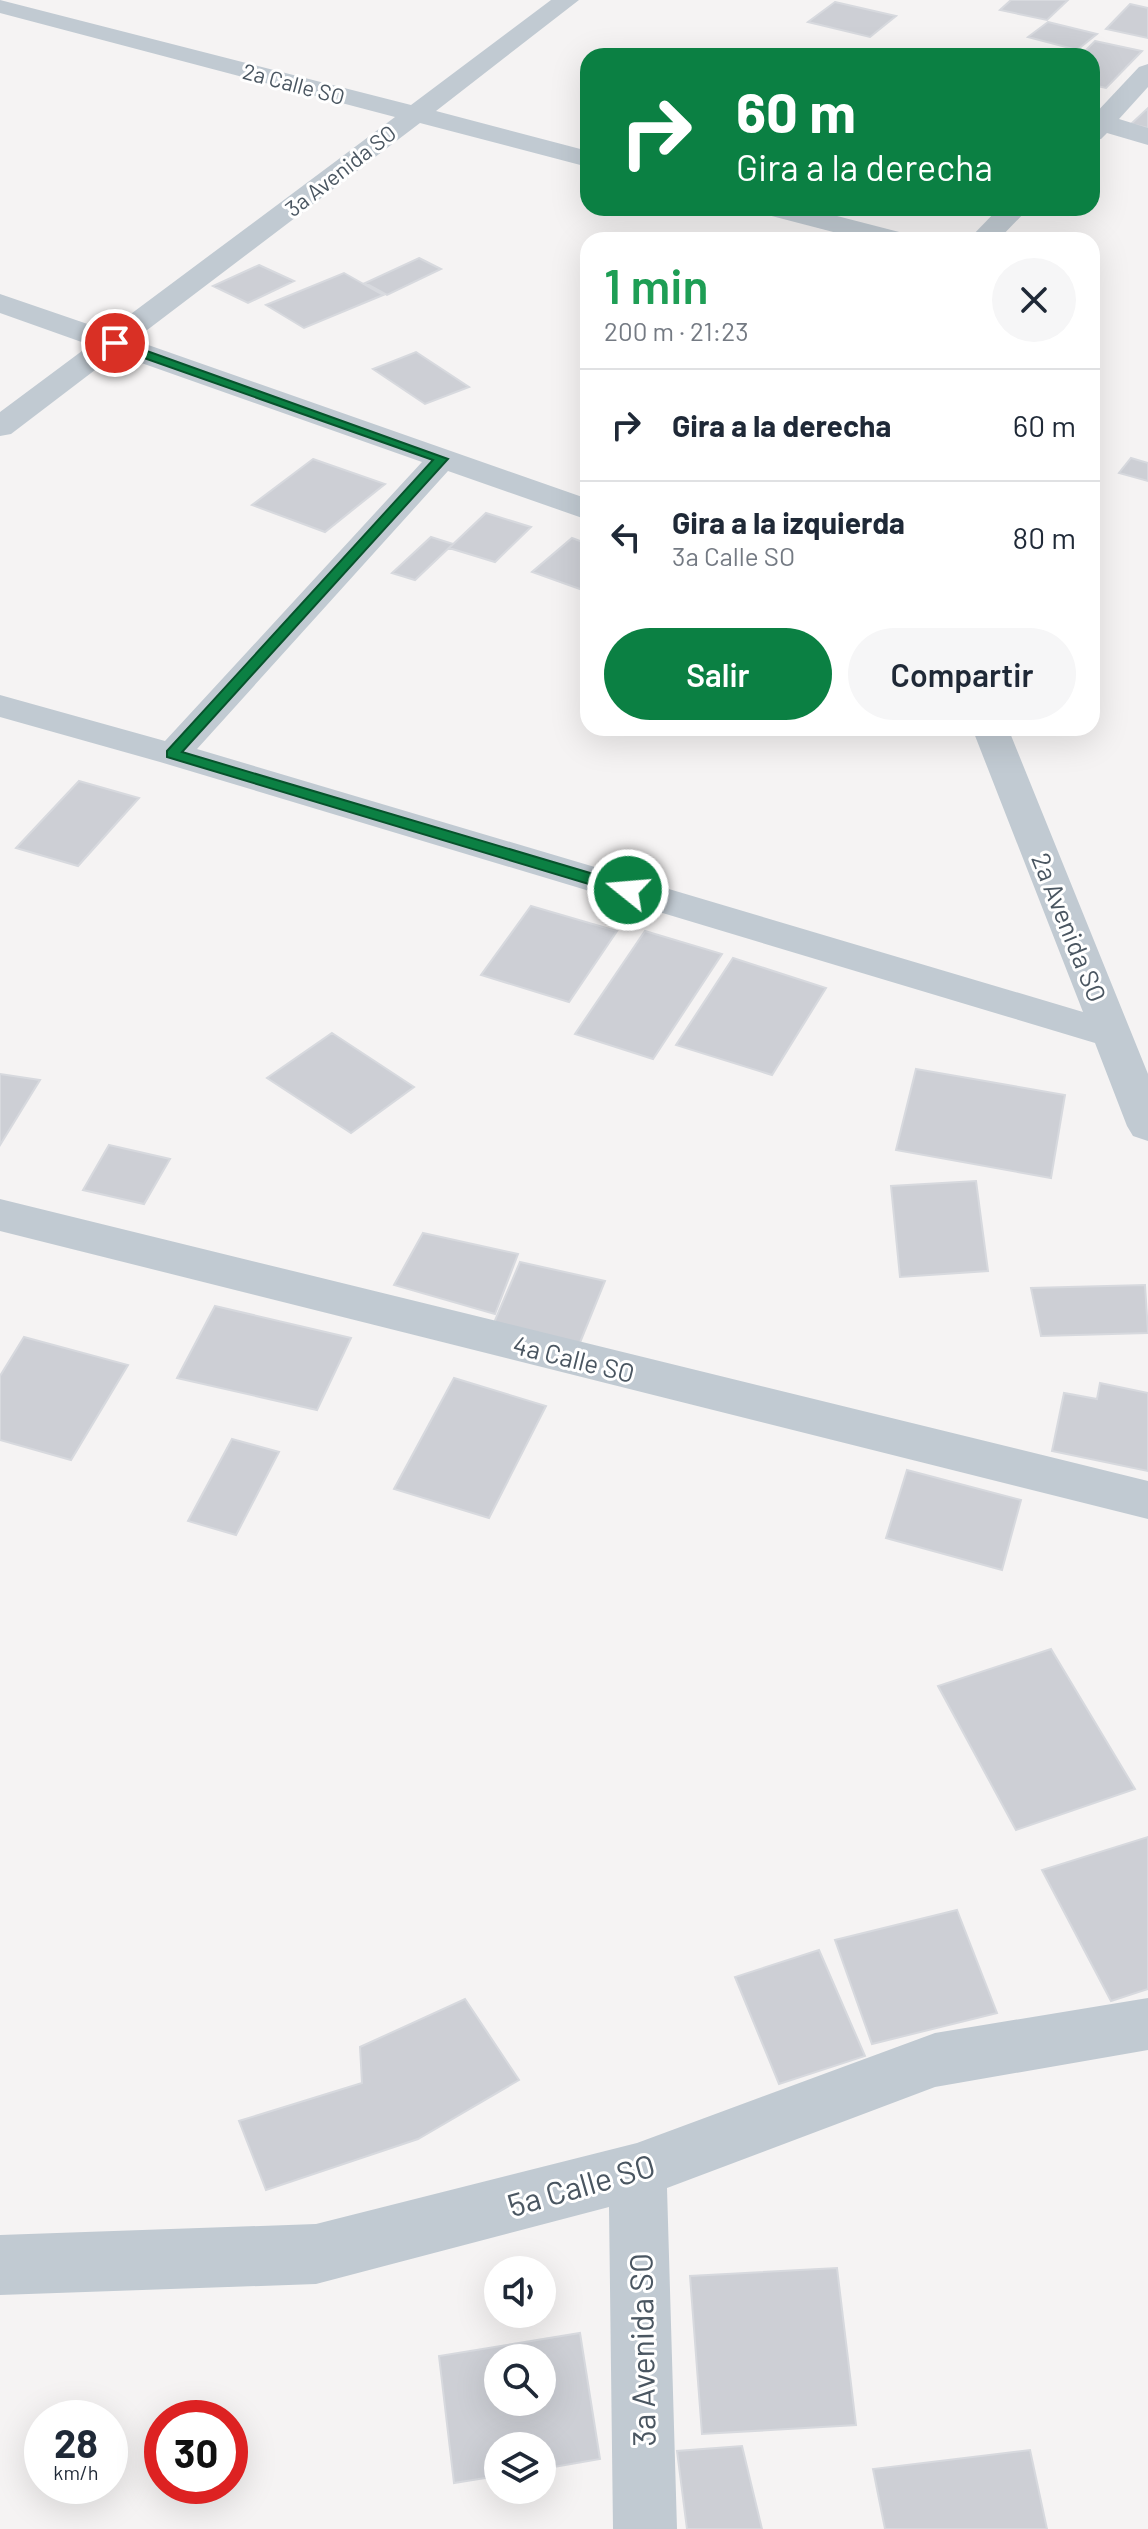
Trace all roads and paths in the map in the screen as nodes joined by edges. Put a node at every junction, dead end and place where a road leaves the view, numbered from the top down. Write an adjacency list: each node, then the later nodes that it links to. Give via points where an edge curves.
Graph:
1 (567, 0): 4 (street, 3a Avenida SO)
2 (0, 6): 4 (street, 2a Calle SO)
3 (1148, 72): 5 (street)
4 (413, 114): 8 (street, 2a Calle SO); 14 (street, 3a Avenida SO)
5 (1100, 125)
6 (1100, 129): 7 (street)
7 (1148, 137)
8 (580, 157)
9 (805, 216): 11 (street)
10 (1007, 216): 12 (street)
11 (866, 232)
12 (990, 232)
13 (0, 303): 14 (street)
14 (115, 343): 15 (street, 3a Avenida SO); 16 (street)
15 (0, 427)
16 (442, 459): 17 (street); 20 (street)
17 (580, 507)
18 (0, 706): 20 (street)
19 (993, 736): 21 (street, 2a Avenida SO)
20 (173, 754): 21 (street)
21 (1114, 1035): 22 (street, 2a Avenida SO)
22 (1148, 1126)
23 (0, 1215): 24 (street, 4a Calle SO)
24 (1148, 1500)
25 (1148, 2024): 26 (street, 5a Calle SO, via 935,2060)
26 (637, 2171): 27 (street, 5a Calle SO, via 316,2254); 28 (street, 3a Avenida SO)
27 (0, 2265)
28 (645, 2529)

